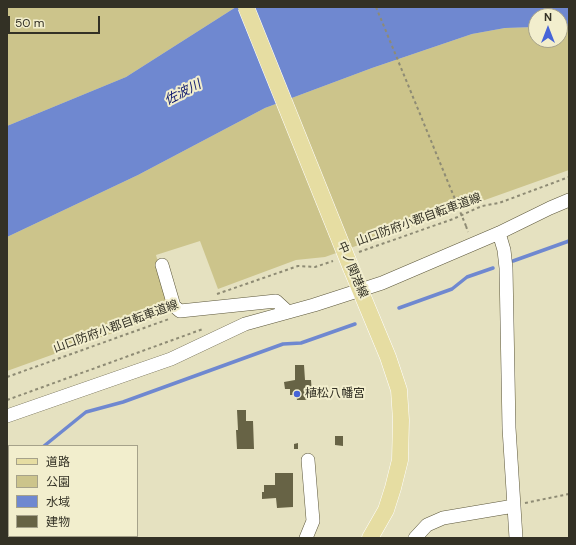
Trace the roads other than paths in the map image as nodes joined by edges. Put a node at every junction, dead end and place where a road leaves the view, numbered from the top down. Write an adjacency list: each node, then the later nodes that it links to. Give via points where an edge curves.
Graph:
1 (246, 7): 5 (main road, 中ノ関港線, bridge)
2 (569, 200): 3 (street)
3 (499, 233): 5 (street); 9 (street, via 506,268 509,428)
4 (162, 265): 6 (street, via 174,306 180,311 276,300)
5 (361, 290): 6 (street, via 314,305); 11 (main road, 中ノ関港線, via 399,390 401,420 400,460 393,488 386,510)
6 (284, 308): 7 (street, via 171,359)
7 (7, 416)
8 (308, 460): 10 (street, via 313,521)
9 (514, 506): 12 (street, via 443,518 427,525); 13 (street)
10 (306, 538)
11 (370, 538)
12 (415, 538)
13 (516, 538)

